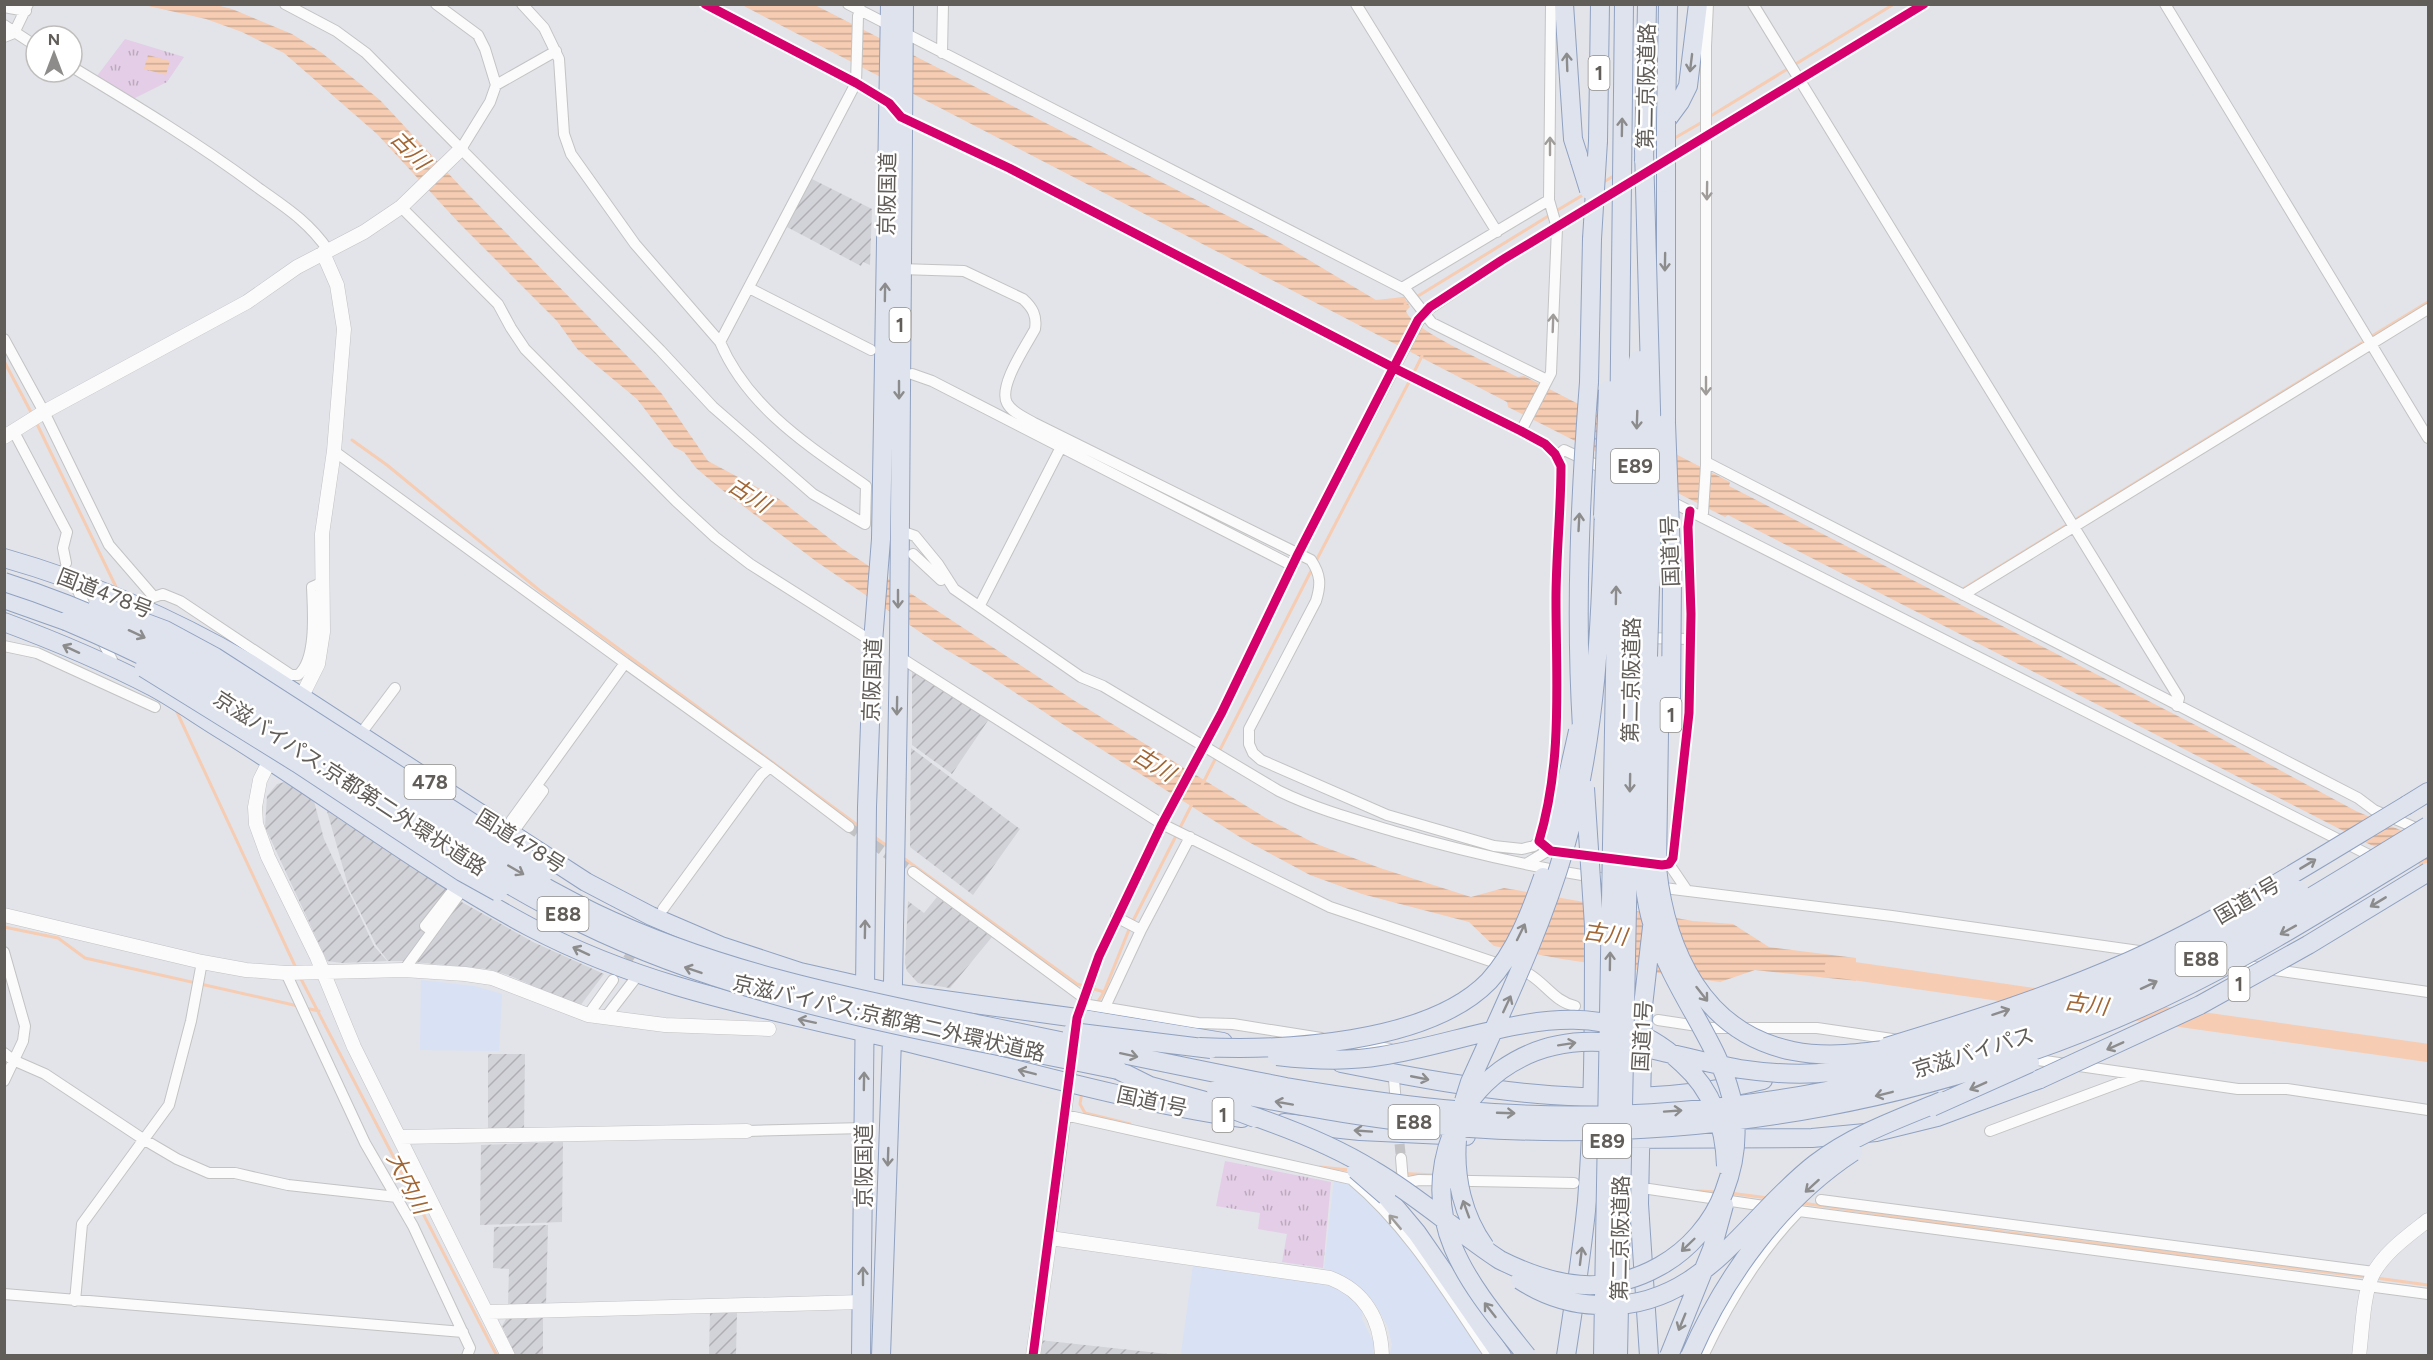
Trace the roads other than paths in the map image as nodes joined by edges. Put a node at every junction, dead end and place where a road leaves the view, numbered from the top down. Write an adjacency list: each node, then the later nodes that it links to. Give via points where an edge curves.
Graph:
1 (285, 4): 38 (street, via 336,31 366,53)
2 (436, 4): 33 (street, via 478,35)
3 (522, 4): 28 (street, via 544,28)
4 (705, 4): 32 (street)
5 (848, 4): 23 (street)
6 (890, 4): 25 (highway, 京阪国道 / 1)
7 (904, 4): 25 (highway, 京阪国道 / 1)
8 (943, 4): 29 (street)
9 (1356, 4): 43 (street)
10 (1551, 4): 40 (street, one-way to 10)
11 (1564, 4): 44 (highway, one-way to 11, bridge, via 1589,186 1573,139)
12 (1600, 4): 44 (highway, 1, bridge)
13 (1624, 4): 39 (highway, 第二京阪道路 / E89, one-way to 13, bridge)
14 (1647, 4): 37 (highway, 第二京阪道路 / E89, bridge)
15 (1668, 4): 35 (highway, 国道1号 / 1)
16 (1698, 4): 35 (highway, one-way to 35, via 1685,94)
17 (1708, 4): 36 (street)
18 (1753, 4): 31 (street)
19 (1924, 4): 31 (street)
20 (2165, 4): 53 (street)
21 (4, 6): 22 (street)
22 (27, 7): 26 (street)
23 (860, 13): 25 (street); 32 (street)
24 (4, 26): 26 (street)
25 (896, 33): 29 (street); 34 (highway, 京阪国道 / 1)
26 (9, 35): 27 (street)
27 (24, 41)
28 (556, 51): 33 (street); 52 (street, via 561,68 564,134 571,154 635,244)
29 (942, 52): 48 (street)
30 (84, 74): 45 (street, via 158,118 307,223)
31 (1798, 76): 36 (street); 74 (street)
32 (857, 81): 34 (street); 47 (street)
33 (496, 85): 38 (street, via 490,102)
34 (895, 104): 46 (highway, 京阪国道 / 1); 55 (street, via 1009,168); 66 (highway, 京阪国道 / 1, one-way to 34)
35 (1666, 121): 106 (highway, 国道1号 / 1, one-way to 106, bridge, via 1666,423 1673,658)
36 (1706, 135): 42 (street); 65 (street, one-way to 65)
37 (1644, 150): 67 (highway, bridge); 208 (highway, 第二京阪道路 / E89, one-way to 208, bridge)
38 (459, 151): 41 (street); 69 (street, via 713,407)
39 (1621, 152): 70 (highway, bridge); 207 (highway, 第二京阪道路 / E89, one-way to 39, bridge)
40 (1550, 202): 42 (street); 43 (street)
41 (404, 205): 45 (street); 91 (street, via 498,304 525,349 715,537 750,564)
42 (1557, 224): 50 (street); 57 (street, one-way to 42, via 1551,373)
43 (1497, 232): 48 (street)
44 (1592, 232): 159 (highway, 1, one-way to 44, bridge, via 1593,915 1577,623 1590,382)
45 (326, 251): 58 (street, via 247,302); 63 (street, via 337,285 344,329)
46 (900, 269): 75 (highway, 京阪国道 / 1, one-way to 75); 77 (street, via 964,271 1030,306 1035,329 1004,393 1012,410)
47 (749, 288): 52 (street); 54 (street)
48 (1405, 290): 50 (street)
49 (2428, 309): 53 (street)
50 (1420, 314): 55 (street); 57 (street)
51 (4, 339): 58 (street)
52 (720, 342): 68 (street, via 741,381 769,413)
53 (2370, 345): 61 (street); 74 (street)
54 (871, 350)
55 (1394, 368): 59 (street); 77 (street)
56 (912, 374): 62 (street)
57 (1547, 381): 59 (street)
58 (44, 412): 60 (street); 82 (street, via 109,545 154,597 163,594 180,602 291,675 298,675 304,671 309,656 314,614 312,587)
59 (1521, 431): 64 (street, via 1545,444)
60 (12, 432): 79 (street, via 67,532 63,548)
61 (2428, 438)
62 (1061, 447): 80 (street); 87 (street)
63 (334, 451): 82 (street, via 322,534); 96 (street)
64 (1557, 456): 71 (street, via 1564,450); 90 (street, via 1561,466)
65 (1706, 463): 72 (street); 85 (street)
66 (882, 474): 68 (street); 91 (highway, 京阪国道 / 1)
67 (1653, 484): 146 (highway, one-way to 146, bridge, via 1660,663 1656,868 1670,938 1690,978 1734,1026 1752,1037 1795,1052 1880,1051); 163 (highway, one-way to 163, bridge, via 1643,830 1646,898 1667,963 1710,1041 1732,1096 1737,1129 1734,1162 1714,1214 1690,1244 1648,1273 1598,1286 1564,1284 1500,1260 1345,1154)
68 (866, 486): 69 (street, via 865,524)
69 (808, 488): 73 (street, via 816,488)
70 (1604, 505): 150 (highway, one-way to 70, bridge, via 1282,1047 1398,1028 1440,1014 1473,994 1511,952 1533,904 1566,791 1591,631); 160 (highway, one-way to 70, bridge, via 1879,1127 1824,1158 1708,1268 1650,1300 1610,1306 1551,1296 1512,1275 1480,1240 1459,1186 1459,1122 1470,1082 1530,951 1575,807 1596,680)
71 (1690, 511): 72 (street); 92 (street)
72 (1702, 515): 120 (street, via 2387,865)
73 (862, 519)
74 (2073, 526): 85 (street); 100 (street, via 2179,698)
75 (898, 530): 76 (highway, 京阪国道 / 1); 83 (street, via 915,536)
76 (906, 552): 83 (street); 94 (highway, 京阪国道 / 1, one-way to 94)
77 (1298, 554): 80 (street); 114 (street, via 1311,560 1320,586 1316,601 1249,729 1253,753 1292,774 1411,823 1513,849 1534,846)
78 (4, 558): 98 (highway, 国道478号 / 478, via 79,581 165,617)
79 (66, 563)
80 (1293, 566): 102 (street)
81 (4, 580): 125 (highway, bridge, via 107,608 187,641 547,872 582,890); 139 (highway, 京滋バイパス;京都第二外環状道路 / E88, one-way to 139, bridge, via 102,618 190,660 301,728 452,831 594,912 722,963 800,985)
82 (321, 583): 98 (street, via 323,632 318,664)
83 (954, 588): 87 (street)
84 (77, 589): 95 (street)
85 (1963, 595): 100 (street)
86 (4, 599): 88 (highway, 京滋バイパス;京都第二外環状道路 / E88)
87 (980, 605): 102 (street, via 1081,677 1103,686)
88 (66, 621): 131 (highway, bridge, via 91,642 143,668 297,763 462,872); 153 (highway, 京滋バイパス;京都第二外環状道路 / E88, one-way to 88, bridge, via 786,998 708,975 627,944 503,882 219,696)
89 (4, 622): 103 (highway, one-way to 89, via 155,688)
90 (1557, 636): 92 (street); 114 (street, via 1557,748)
91 (873, 637): 136 (highway, 京阪国道 / 1, one-way to 91)
92 (1690, 639): 118 (street, via 1689,713 1675,848)
93 (4, 646): 99 (street, via 37,653 126,689)
94 (898, 652): 108 (street); 121 (highway, 京阪国道 / 1, one-way to 121)
95 (111, 660)
96 (625, 663): 104 (street); 111 (street, via 537,786 543,791)
97 (395, 688): 101 (street)
98 (301, 697): 101 (highway, 国道478号 / 478); 103 (street)
99 (155, 706)
100 (2177, 706): 112 (street, via 2358,798 2374,810)
101 (359, 736): 111 (highway, 国道478号 / 478)
102 (1202, 749): 108 (street); 117 (street, via 1310,806 1451,848)
103 (271, 760): 123 (highway); 133 (street, via 256,793 256,824)
104 (770, 766): 110 (street); 125 (street, via 688,876 680,876)
105 (2428, 792): 158 (highway, 国道1号 / 1, one-way to 105, bridge, via 1708,1091 1847,1059 1972,1021 2083,981 2208,922)
106 (1663, 811): 158 (highway, 国道1号 / 1, bridge, via 1643,1006); 165 (highway, bridge, via 1620,1002)
107 (2428, 819): 146 (highway, bridge, via 2132,976)
108 (1163, 821): 113 (street); 127 (street)
109 (2428, 826): 165 (highway, 京滋バイパス / E88, one-way to 109, bridge, via 1842,1088 2008,1043 2166,978)
110 (849, 827)
111 (511, 828): 125 (highway, 国道478号 / 478, via 586,882)
112 (2428, 833)
113 (1190, 837): 128 (street); 141 (street, via 1330,907 1529,974 1561,1003)
114 (1539, 841): 116 (street)
115 (2428, 846): 138 (highway, 京滋バイパス / E88, one-way to 138, bridge, via 2295,926)
116 (1549, 850): 117 (street); 118 (street)
117 (1526, 864): 122 (street, via 1666,889)
118 (1669, 864): 122 (street)
119 (913, 872): 124 (street)
120 (2428, 874): 172 (highway, 国道1号 / 1, one-way to 172, bridge, via 2200,1005 2040,1079 1937,1117 1876,1132 1803,1138)
121 (894, 878): 124 (street, via 906,876); 139 (highway, 京阪国道 / 1)
122 (1686, 889): 137 (street)
123 (458, 890): 131 (highway, one-way to 123, via 586,954); 132 (street, via 425,926 432,932)
124 (939, 891): 140 (street)
125 (657, 913): 136 (highway, 国道478号 / 478, via 763,962)
126 (4, 915): 130 (street)
127 (1116, 917): 128 (street); 140 (street)
128 (1141, 930): 142 (street)
129 (4, 952): 152 (street, via 25,1026 24,1036)
130 (202, 962): 134 (street); 170 (street, via 169,1105)
131 (638, 969): 144 (street); 148 (highway, one-way to 131, via 702,994)
132 (404, 970): 133 (street); 143 (street, via 492,978)
133 (324, 972): 134 (street); 169 (street, via 354,1047)
134 (286, 973): 177 (street, via 365,1143)
135 (613, 980): 143 (street)
136 (865, 987): 139 (highway, 国道1号 / 1); 148 (highway, 京阪国道 / 1)
137 (2428, 992)
138 (2163, 998): 160 (highway, one-way to 160, bridge, via 2102,1030); 165 (highway, 京滋バイパス / E88, one-way to 165, bridge, via 2013,1058 1868,1098 1752,1119 1668,1127)
139 (890, 999): 140 (highway, 国道1号 / 1); 149 (highway, 京阪国道 / 1); 150 (highway, bridge, via 1078,1033); 165 (highway, 京滋バイパス;京都第二外環状道路 / E88, one-way to 165, bridge, via 1219,1074 1351,1098 1468,1112)
140 (1082, 1006): 142 (street); 157 (street); 159 (highway, 国道1号 / 1, one-way to 159, via 1457,1086)
141 (1575, 1006)
142 (1105, 1007): 151 (street, via 1390,1049)
143 (588, 1015): 144 (street)
144 (605, 1018): 147 (street)
145 (1658, 1020): 154 (street, via 1711,1028 1817,1028)
146 (1999, 1028): 204 (highway, one-way to 146, bridge, via 1464,1272 1447,1233 1441,1199 1444,1159 1457,1122 1480,1088 1512,1063 1570,1042 1612,1042 1739,1068 1811,1074 1862,1068)
147 (769, 1029)
148 (864, 1033): 149 (highway, 国道1号 / 1); 166 (highway, 京阪国道 / 1, one-way to 148)
149 (892, 1039): 157 (highway, 国道1号 / 1, one-way to 149); 199 (highway, 京阪国道 / 1, one-way to 199)
150 (1199, 1047): 210 (highway, one-way to 210, bridge, via 1293,1058 1351,1059 1405,1053 1531,1023 1570,1019 1614,1023 1659,1044 1689,1069 1708,1095 1720,1125 1726,1158 1719,1228)
151 (1391, 1054)
152 (9, 1056): 156 (street); 170 (street, via 45,1074)
153 (1118, 1070): 163 (highway, bridge, via 1150,1086); 165 (highway, 京滋バイパス;京都第二外環状道路 / E88, one-way to 153, bridge, via 1522,1130 1411,1122 1283,1103)
154 (2141, 1075): 162 (street, via 2238,1089 2287,1089); 168 (street)
155 (1394, 1079): 161 (street)
156 (4, 1081)
157 (1069, 1083): 164 (street); 171 (highway, 国道1号 / 1, one-way to 157, via 1305,1126 1184,1108)
158 (1640, 1096): 165 (highway, 国道1号 / 1); 165 (highway, via 1623,1117); 172 (highway, 国道1号 / 1)
159 (1591, 1097): 165 (highway, 国道1号 / 1); 171 (highway, 1)
160 (1942, 1101): 211 (highway, one-way to 211, bridge, via 1845,1158 1782,1214 1725,1288)
161 (1396, 1105)
162 (2428, 1110)
163 (1244, 1113): 203 (highway, bridge, via 1324,1149 1386,1196 1417,1233)
164 (1065, 1115): 178 (street, via 1341,1176); 185 (street)
165 (1614, 1120): 171 (highway, 国道1号 / 1); 171 (highway, via 1611,1115); 172 (highway, 国道1号 / 1); 206 (highway, via 1609,1236)
166 (864, 1128): 167 (street); 193 (highway, 京阪国道 / 1, one-way to 166)
167 (747, 1131): 169 (street)
168 (1990, 1131)
169 (400, 1137): 194 (street)
170 (143, 1139): 177 (street, via 209,1173 235,1173 288,1185); 192 (street, via 82,1224)
171 (1590, 1139): 205 (highway, 1, one-way to 171, via 1581,1259)
172 (1639, 1139): 209 (highway, 国道1号 / 1)
173 (1401, 1158): 174 (street)
174 (1403, 1182): 175 (street); 178 (street, via 1389,1187)
175 (1574, 1183)
176 (1649, 1189): 181 (street)
177 (397, 1197): 195 (street)
178 (1376, 1199): 202 (street, one-way to 178, via 1407,1236)
179 (1821, 1200): 180 (street)
180 (1850, 1204): 182 (street); 184 (street)
181 (1799, 1211): 182 (street); 212 (street, via 1756,1262 1718,1323)
182 (1848, 1217): 186 (street)
183 (2428, 1220): 189 (street, via 2394,1249)
184 (2022, 1226): 186 (street); 187 (street)
185 (1050, 1238): 200 (street); 201 (street, via 1330,1278 1354,1291 1370,1308 1382,1342)
186 (2020, 1239): 188 (street)
187 (2194, 1249): 188 (street); 189 (street)
188 (2192, 1262): 189 (street)
189 (2371, 1279): 191 (street); 213 (street)
190 (4, 1294): 192 (street)
191 (2428, 1294)
192 (75, 1300): 195 (street)
193 (862, 1302): 194 (street); 198 (highway, 京阪国道 / 1)
194 (487, 1312): 197 (street)
195 (463, 1332): 196 (street, via 470,1348)
196 (467, 1356)
197 (508, 1356)
198 (861, 1356)
199 (881, 1356)
200 (1033, 1356)
201 (1382, 1356)
202 (1490, 1356)
203 (1502, 1356)
204 (1527, 1356)
205 (1566, 1356)
206 (1572, 1356)
207 (1603, 1356)
208 (1618, 1356)
209 (1648, 1356)
210 (1669, 1356)
211 (1690, 1356)
212 (1703, 1356)
213 (2359, 1356)

